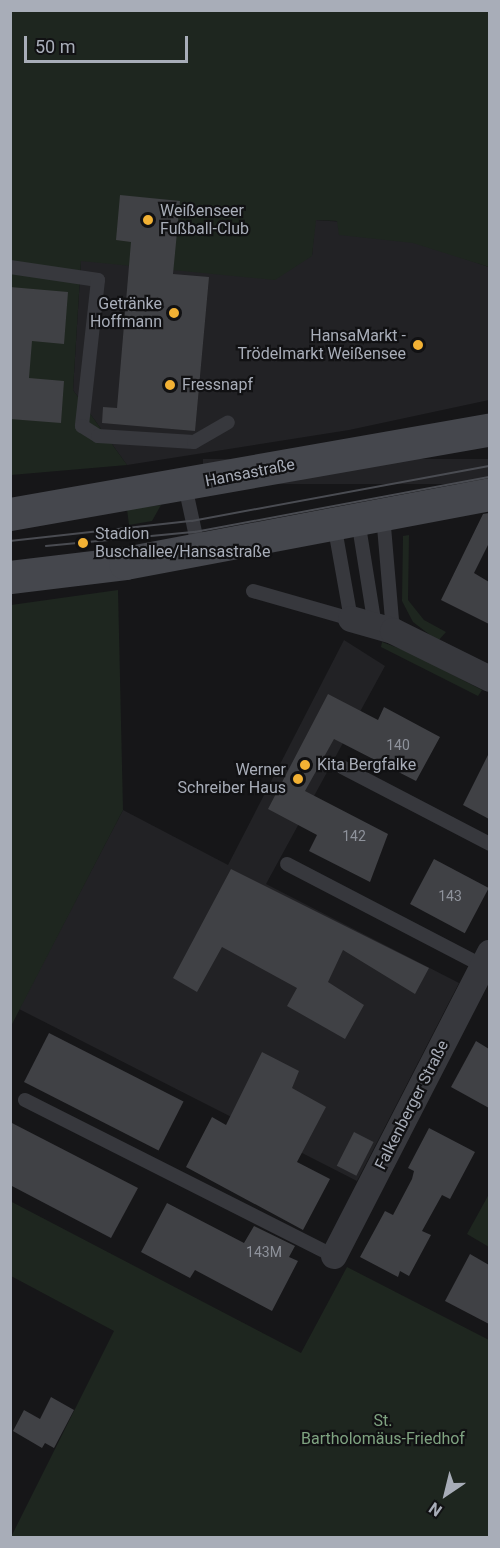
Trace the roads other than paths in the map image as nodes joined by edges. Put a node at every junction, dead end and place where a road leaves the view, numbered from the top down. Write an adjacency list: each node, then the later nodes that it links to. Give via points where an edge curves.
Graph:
1 (10, 267): 2 (lane, via 98,280 82,426 98,436 194,442)
2 (228, 422)
3 (489, 429): 4 (main road, Hansastraße)
4 (185, 486): 6 (main road, Hansastraße); 8 (lane)
5 (489, 494): 7 (main road)
6 (10, 514)
7 (358, 519): 8 (main road); 11 (lane); 12 (lane); 12 (lane)
8 (199, 550): 9 (main road)
9 (10, 577)
10 (253, 591): 11 (lane)
11 (351, 620): 12 (street)
12 (384, 628): 13 (street)
13 (489, 679)
14 (342, 767): 15 (lane)
15 (489, 844)
16 (287, 864): 17 (lane)
17 (486, 960): 19 (street, Falkenberger Straße)
18 (25, 1100): 19 (lane)
19 (334, 1256)

